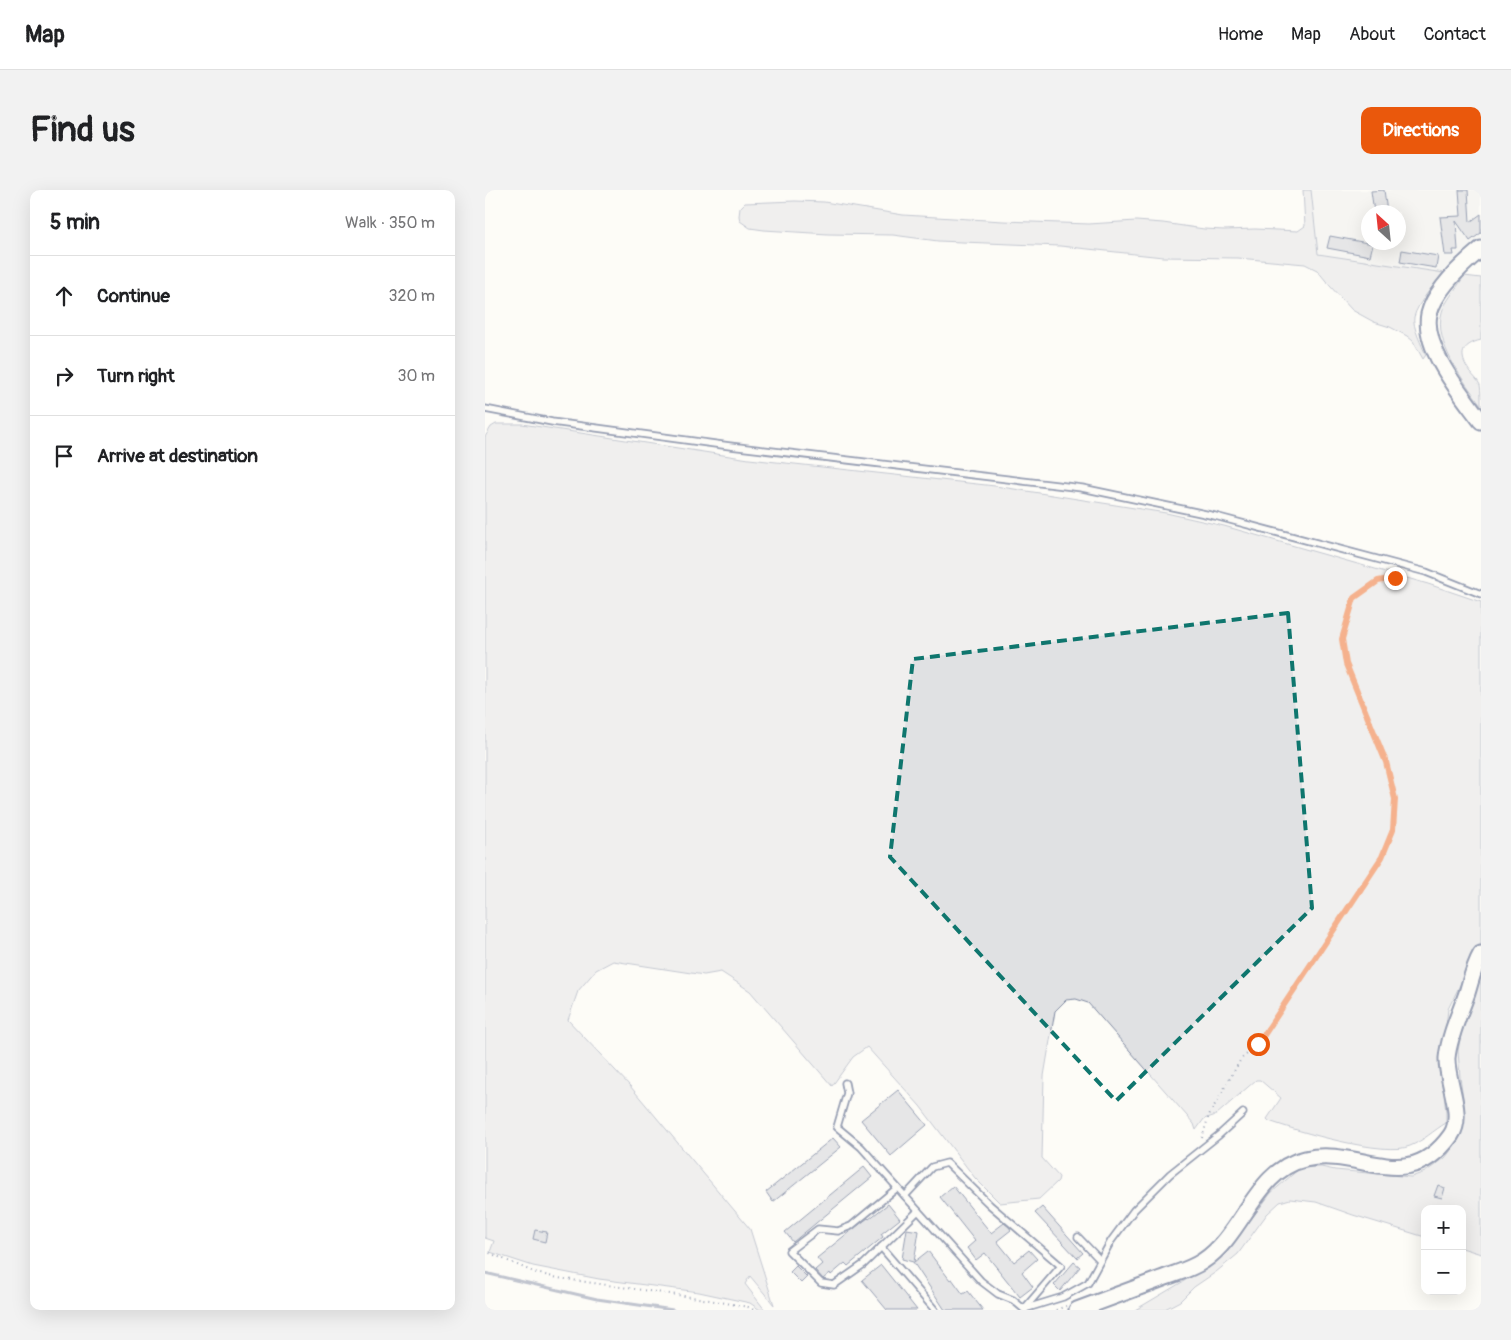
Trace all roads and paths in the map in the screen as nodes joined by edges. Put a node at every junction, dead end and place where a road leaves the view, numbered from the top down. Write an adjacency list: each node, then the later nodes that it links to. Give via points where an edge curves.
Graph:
1 (1481, 249): 3 (main road, via 1455,274 1433,302 1429,315 1429,328 1440,360)
2 (485, 409): 5 (lane, via 552,422 730,446 1082,488 1215,516 1426,572)
3 (1481, 421)
4 (1395, 578): 9 (path, via 1378,581 1354,598 1342,639 1346,664 1386,762 1395,799 1393,830 1382,857 1269,1028 1241,1060 1209,1115)
5 (1481, 594)
6 (1481, 954): 20 (main road, via 1447,1058 1457,1116 1452,1134 1431,1157 1409,1166 1392,1167 1330,1157 1305,1158 1270,1177 1225,1242 1203,1261)
7 (845, 1083): 10 (lane, via 847,1093 837,1127 861,1147)
8 (1243, 1113): 9 (lane)
9 (1197, 1152): 16 (lane, via 1134,1210)
10 (897, 1188): 11 (lane); 14 (lane, via 851,1226 838,1231 818,1229 789,1251 821,1283 834,1285)
11 (905, 1196): 12 (lane); 19 (lane, via 932,1167 947,1163 1061,1266)
12 (918, 1211): 14 (lane); 19 (lane, via 981,1282)
13 (1078, 1237): 16 (lane)
14 (881, 1248): 18 (lane)
15 (485, 1251): 17 (path, via 558,1278 698,1298)
16 (1100, 1260): 19 (lane, via 1088,1283 1063,1297)
17 (754, 1310)
18 (935, 1310)
19 (1025, 1310)
20 (1077, 1310)

